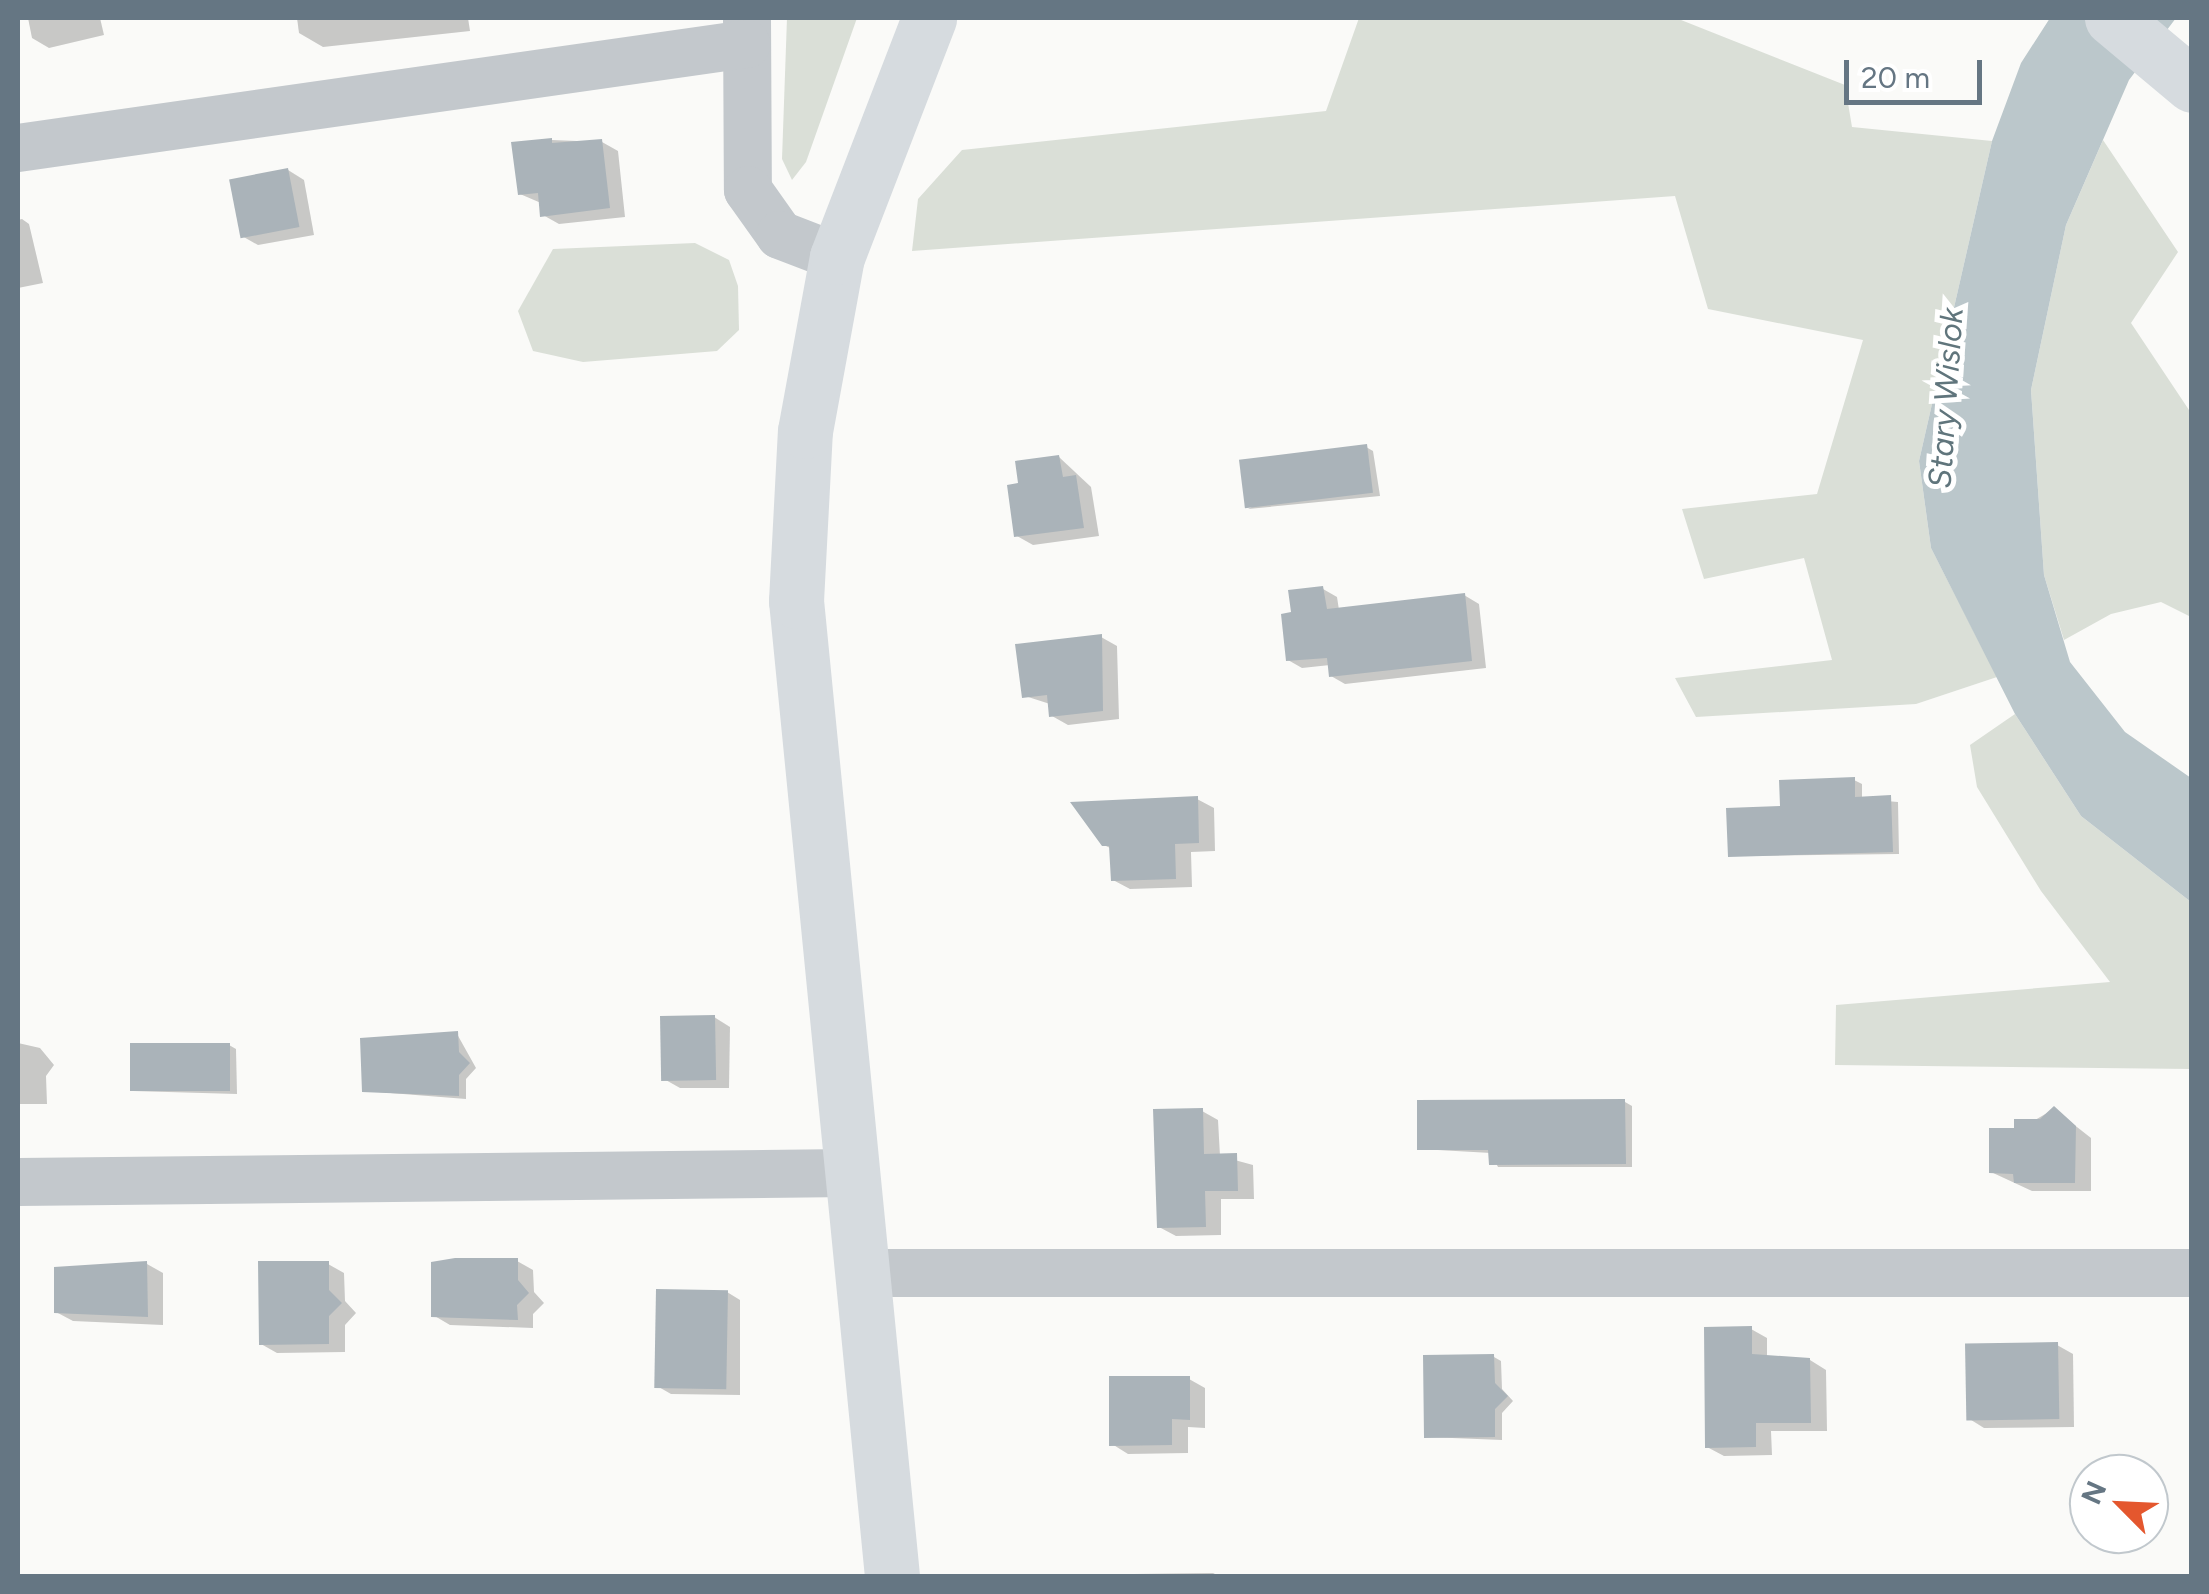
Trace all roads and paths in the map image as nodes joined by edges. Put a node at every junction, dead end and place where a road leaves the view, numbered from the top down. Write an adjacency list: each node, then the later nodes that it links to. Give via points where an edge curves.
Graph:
1 (930, 18): 6 (street)
2 (2112, 18): 4 (street)
3 (747, 31): 5 (street); 6 (street, via 748,190 780,235)
4 (2192, 85)
5 (18, 148)
6 (836, 257): 7 (street, via 805,431 796,601)
7 (849, 1173): 8 (street); 9 (street)
8 (18, 1182)
9 (860, 1273): 10 (street); 11 (street)
10 (2192, 1273)
11 (892, 1576)

